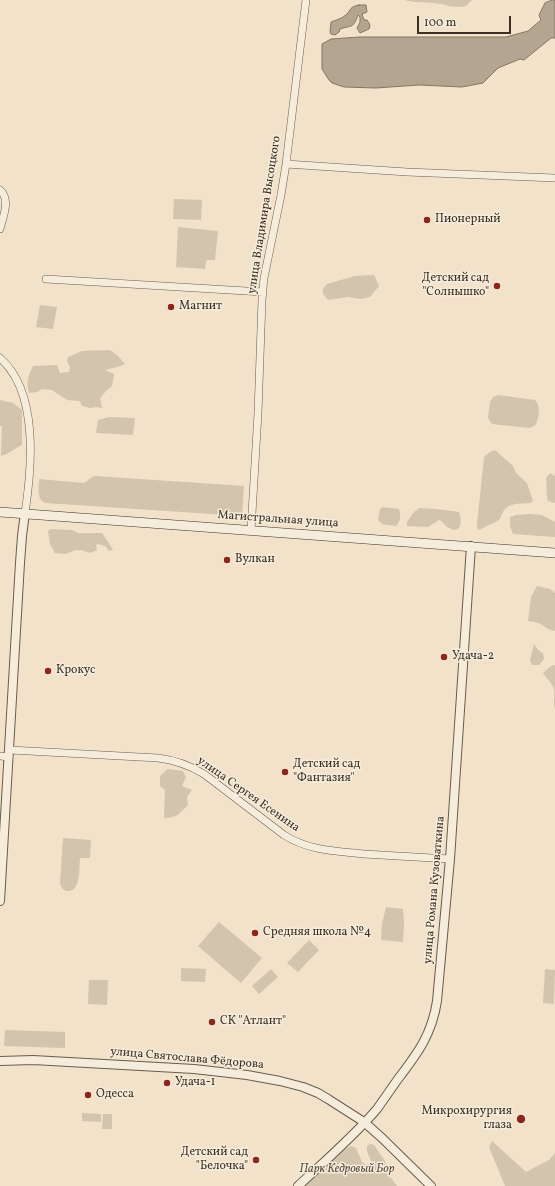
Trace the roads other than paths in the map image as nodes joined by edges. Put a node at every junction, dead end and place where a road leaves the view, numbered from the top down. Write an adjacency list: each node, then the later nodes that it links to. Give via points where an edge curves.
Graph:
1 (306, 0): 2 (street, улица Владимира Высоцкого)
2 (286, 164): 3 (street); 7 (street, улица Владимира Высоцкого)
3 (555, 178)
4 (0, 190): 5 (street, via 5,196 6,203)
5 (0, 230)
6 (46, 279): 7 (street)
7 (263, 292): 11 (street, улица Владимира Высоцкого)
8 (0, 358): 10 (street, via 18,383 29,420 31,472)
9 (0, 512): 10 (main road, Магистральная улица)
10 (25, 513): 11 (main road, Магистральная улица); 14 (street)
11 (251, 530): 12 (main road, Магистральная улица)
12 (471, 546): 13 (main road, Магистральная улица); 16 (street, улица Романа Кузоваткина)
13 (555, 553)
14 (9, 753): 15 (street, улица Сергея Есенина); 16 (street, улица Сергея Есенина, via 158,758 176,761 204,774 299,844 334,851); 17 (street)
15 (0, 756)
16 (450, 859): 19 (street, улица Романа Кузоваткина, via 438,1001 434,1018 413,1060 380,1105)
17 (0, 901)
18 (0, 1062): 19 (street, улица Святослава Фёдорова, via 76,1062 247,1075 280,1081 318,1093)
19 (364, 1122): 20 (street, улица Романа Кузоваткина); 21 (street, улица Святослава Фёдорова)
20 (298, 1186)
21 (431, 1186)

